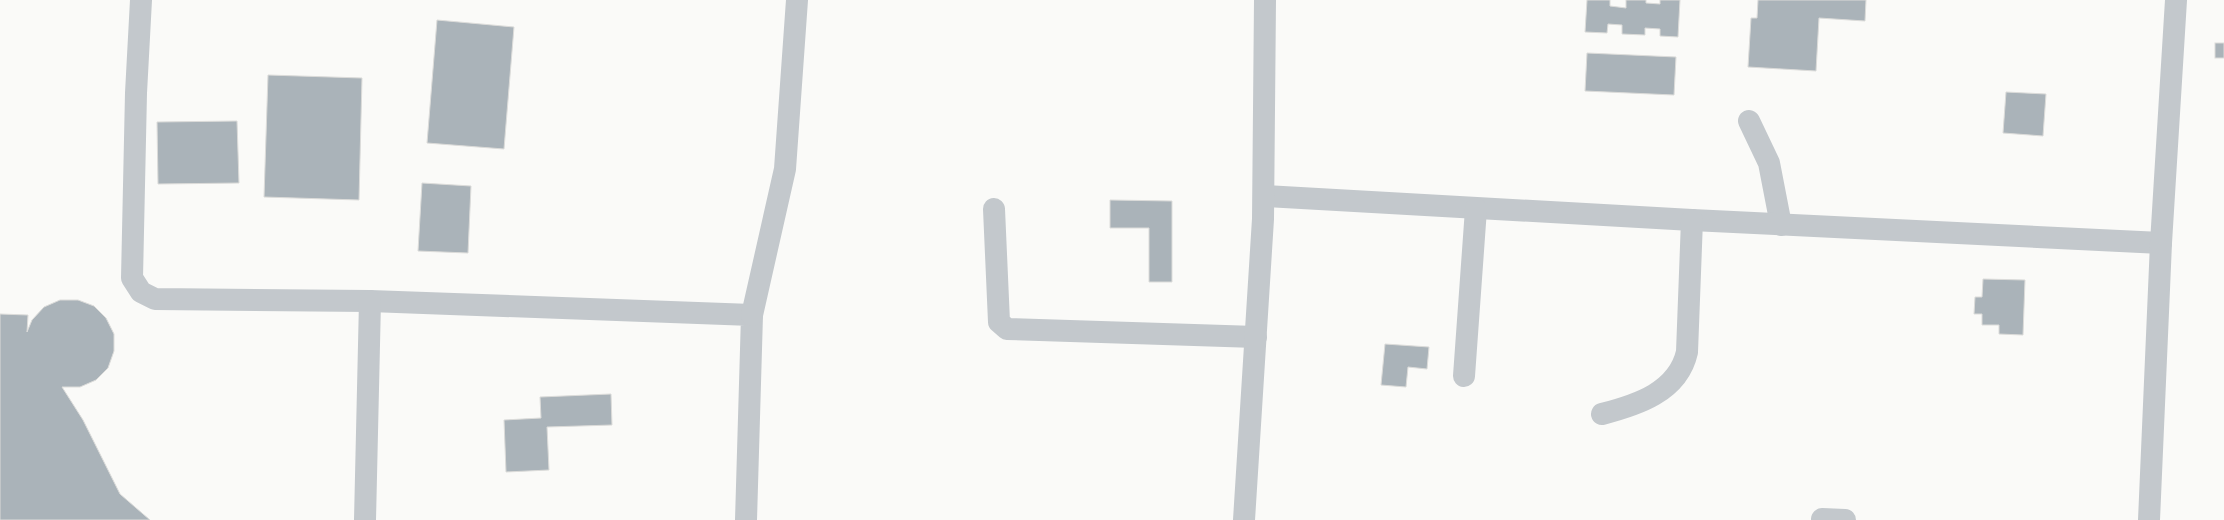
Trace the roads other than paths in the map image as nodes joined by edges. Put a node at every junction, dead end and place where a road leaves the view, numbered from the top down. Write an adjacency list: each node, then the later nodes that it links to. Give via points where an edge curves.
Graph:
1 (141, 0): 12 (street, via 132,278 141,292 155,299)
2 (797, 0): 13 (street, via 784,169)
3 (1265, 0): 6 (street)
4 (2176, 0): 11 (street)
5 (1749, 121): 10 (street, via 1769,163)
6 (1264, 196): 7 (street); 14 (street)
7 (1476, 208): 9 (street); 15 (street)
8 (994, 209): 14 (street, via 999,322 1007,329)
9 (1692, 220): 10 (street); 16 (street, via 1685,362 1680,372 1651,398)
10 (1781, 225): 11 (street)
11 (2161, 243): 18 (street)
12 (370, 301): 13 (street); 19 (street)
13 (752, 315): 20 (street)
14 (1256, 336): 21 (street)
15 (1464, 376)
16 (1602, 414)
17 (1822, 519): 22 (street)
18 (2144, 519)
19 (365, 520)
20 (746, 520)
21 (1244, 520)
22 (1845, 520)

